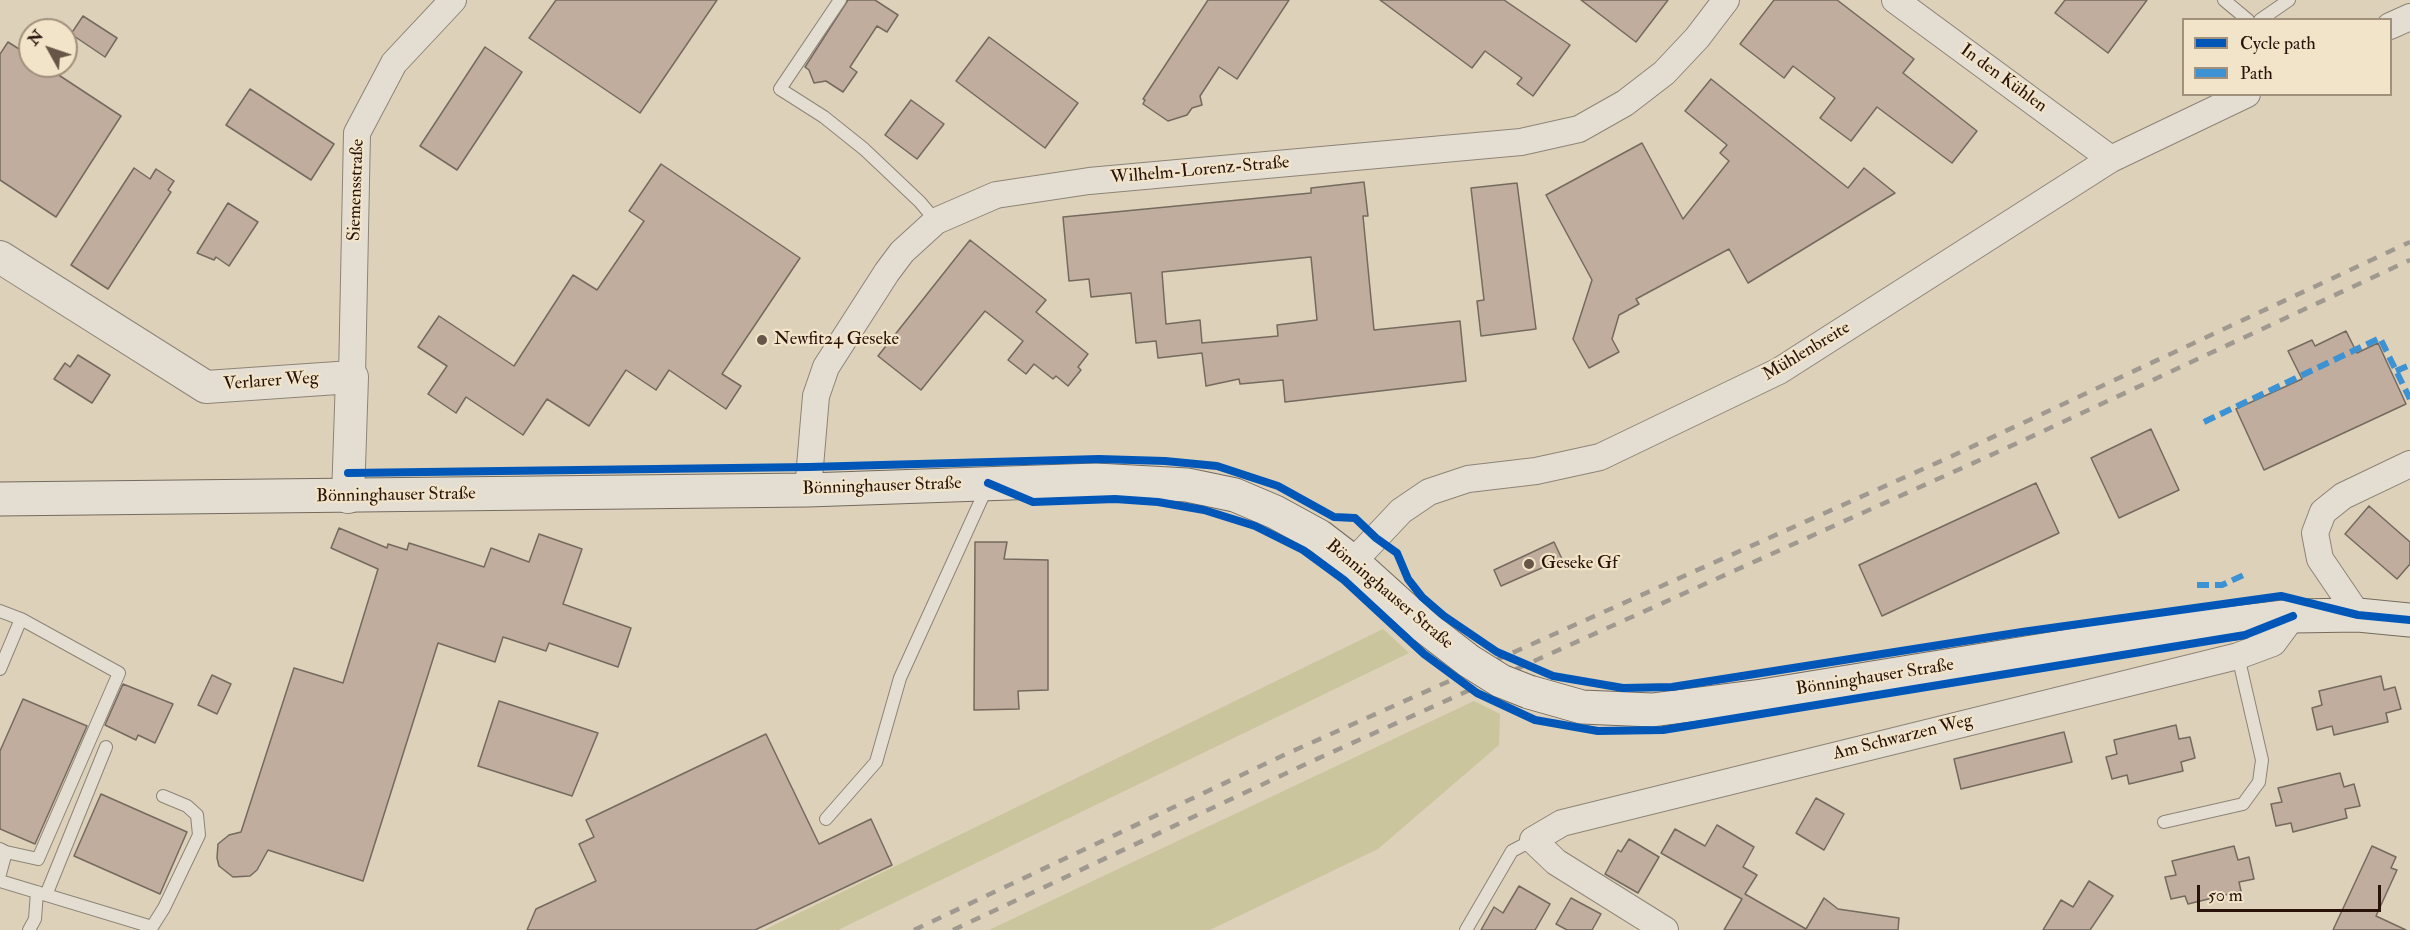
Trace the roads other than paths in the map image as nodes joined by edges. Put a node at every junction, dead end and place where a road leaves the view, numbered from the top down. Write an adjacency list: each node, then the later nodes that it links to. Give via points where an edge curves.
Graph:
1 (453, 0): 15 (street, Siemensstraße, via 394,63 357,133)
2 (840, 0): 13 (lane, via 780,89 864,149)
3 (1726, 0): 13 (street, Wilhelm-Lorenz-Straße, via 1664,73 1625,103 1579,129 1521,141 1089,181 996,195)
4 (1895, 0): 12 (street, In den Kühlen)
5 (2224, 0): 8 (lane)
6 (2289, 0): 9 (lane)
7 (2410, 17): 10 (street)
8 (2246, 18)
9 (2263, 18)
10 (2392, 26)
11 (2243, 96): 12 (street, Mühlenbreite)
12 (2111, 159): 21 (street, Mühlenbreite, via 1779,371 1600,457 1536,471 1468,479 1429,492 1401,511)
13 (936, 221): 18 (street, Wilhelm-Lorenz-Straße, via 902,252 825,367 816,396)
14 (0, 257): 15 (street, Verlarer Weg, via 206,387)
15 (352, 377): 19 (street)
16 (2410, 464): 23 (street, via 2343,496 2324,512 2315,533 2320,559)
17 (988, 483): 18 (main road, Bönninghauser Straße); 21 (main road, Bönninghauser Straße, via 1096,480 1187,485 1234,495 1319,536); 31 (lane, via 900,678 876,762)
18 (808, 490): 19 (main road, Bönninghauser Straße)
19 (348, 496): 20 (main road, Bönninghauser Straße)
20 (0, 499)
21 (1353, 562): 24 (main road, Bönninghauser Straße, bridge, via 1468,661 1501,681 1582,707 1652,710 2144,634)
22 (0, 611): 25 (lane)
23 (2358, 615): 24 (main road, Bönninghauser Straße); 26 (main road, Bönninghauser Straße)
24 (2293, 616): 27 (street, Am Schwarzen Weg, via 2273,643)
25 (21, 619): 28 (lane); 34 (lane, via 118,673 38,859)
26 (2410, 620)
27 (2238, 656): 32 (lane, via 2262,760 2259,782 2243,804); 33 (street, Am Schwarzen Weg, via 1562,823)
28 (0, 669)
29 (106, 747): 37 (lane)
30 (163, 796): 37 (lane, via 197,815 199,835 152,927)
31 (826, 819)
32 (2164, 822)
33 (1533, 840): 39 (lane, via 1512,851); 40 (street, via 1556,862)
34 (3, 850): 35 (lane)
35 (0, 874)
36 (0, 881): 37 (lane)
37 (42, 893): 38 (lane)
38 (29, 930)
39 (1466, 930)
40 (1665, 930)

